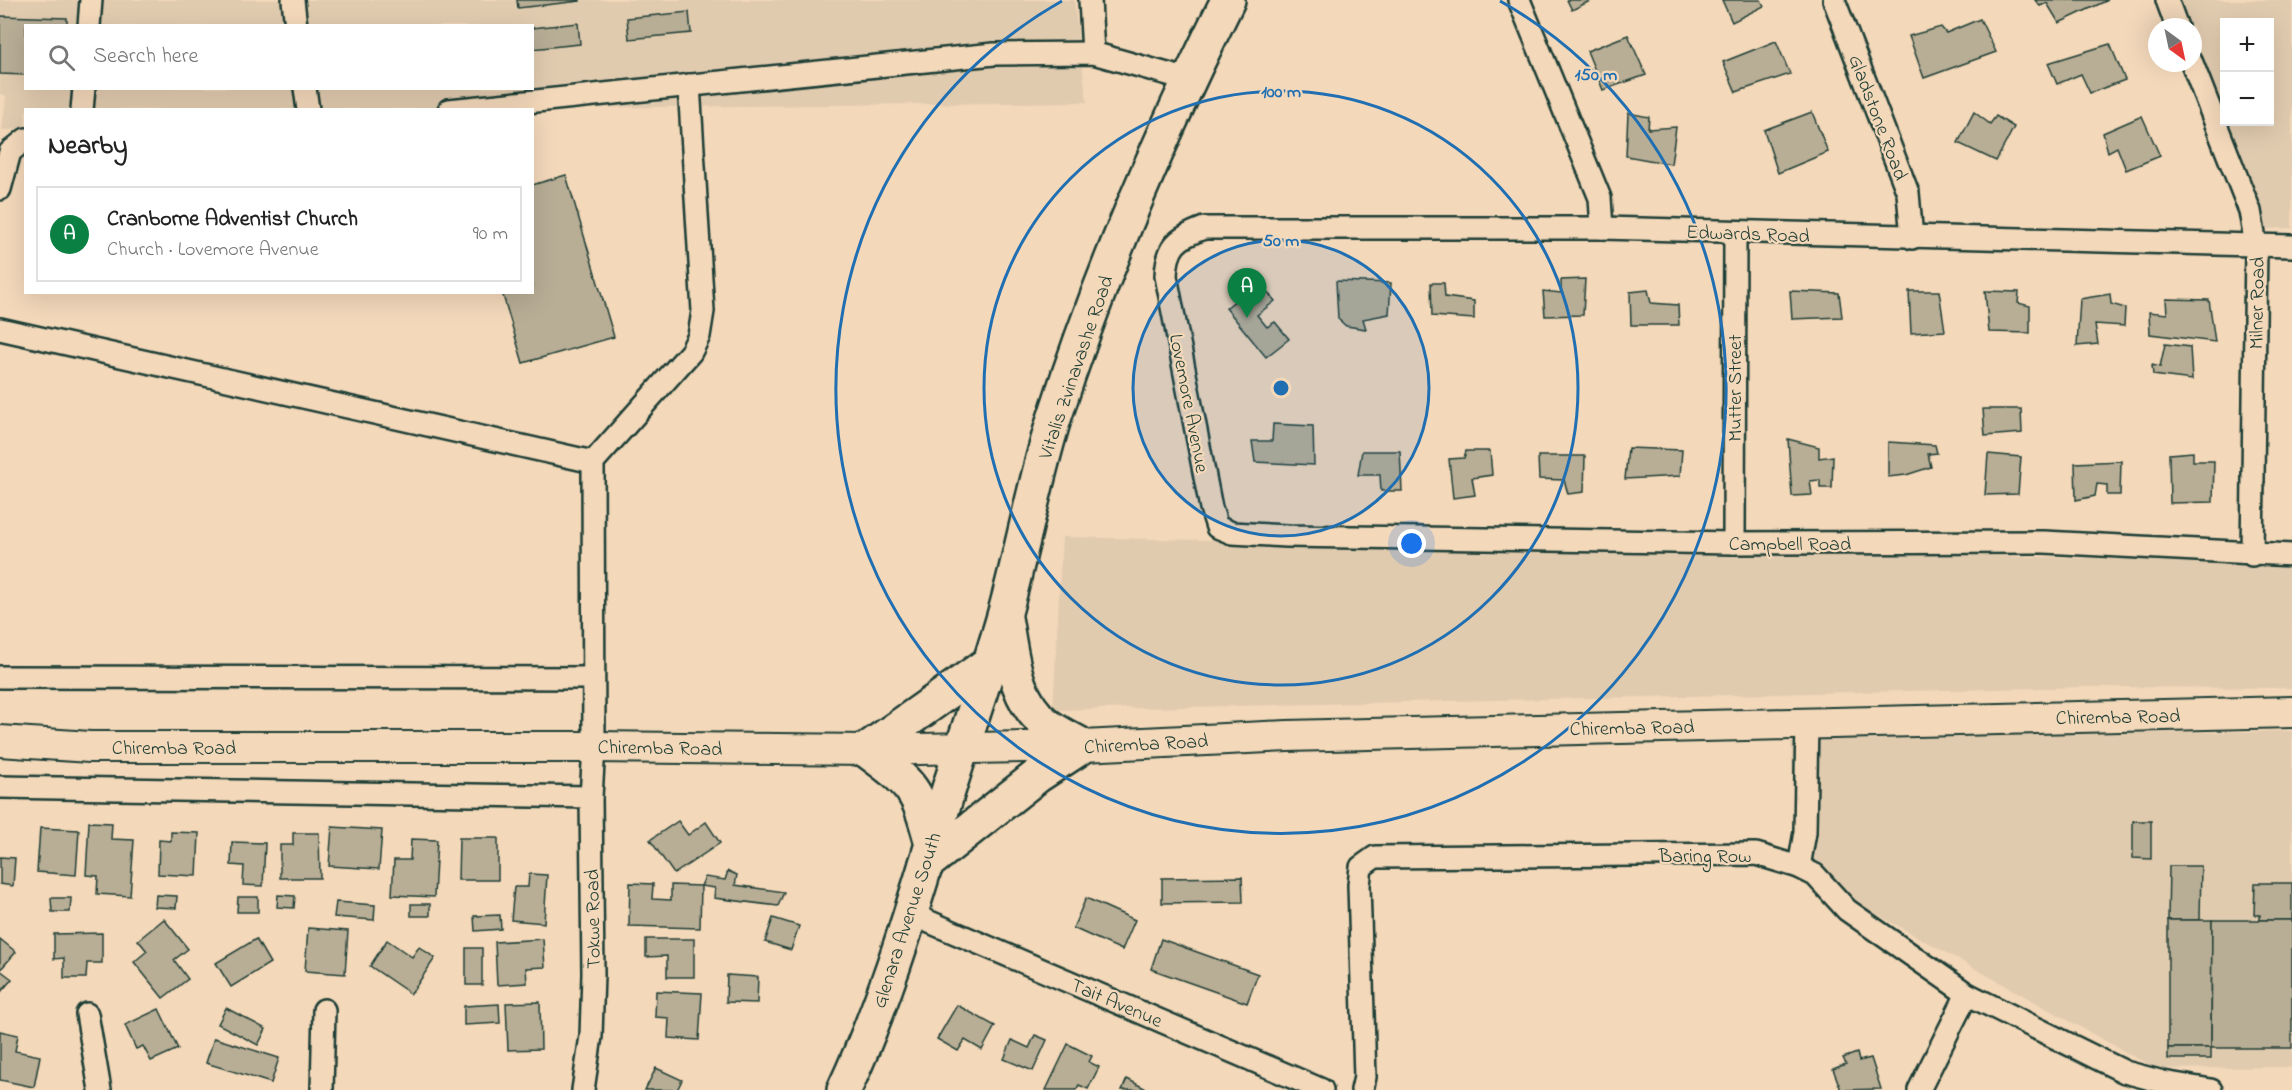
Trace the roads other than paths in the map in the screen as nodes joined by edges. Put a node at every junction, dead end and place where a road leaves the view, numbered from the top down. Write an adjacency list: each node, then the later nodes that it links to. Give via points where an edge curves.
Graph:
1 (91, 0): 9 (street)
2 (292, 0): 10 (street)
3 (1090, 0): 11 (street)
4 (1228, 0): 13 (main road, Vitalis Zvinavashe Road)
5 (1519, 0): 23 (street, via 1600,198)
6 (1834, 0): 25 (street, Gladstone Road, via 1908,193)
7 (2167, 0): 8 (street)
8 (2174, 18)
9 (89, 24)
10 (296, 24)
11 (1093, 53): 13 (street); 14 (street, via 994,54)
12 (2196, 72): 26 (street, Milner Road, via 2250,211)
13 (1189, 80): 34 (main road, Vitalis Zvinavashe Road, via 1126,225 1054,418)
14 (689, 85): 19 (street); 29 (street, via 703,312 699,336 691,352)
15 (84, 90): 17 (street)
16 (305, 90): 18 (street)
17 (82, 108)
18 (308, 108)
19 (468, 108)
20 (24, 141): 21 (street, via 10,152)
21 (0, 189)
22 (1204, 228): 23 (street, Edwards Road); 30 (street, Lovemore Avenue, via 1174,245 1167,259 1166,276 1211,508 1217,527 1232,532)
23 (1602, 228): 24 (street, Edwards Road)
24 (1735, 233): 25 (street, Edwards Road); 31 (street, Mutter Street)
25 (1912, 238): 26 (street, Edwards Road)
26 (2256, 246): 27 (street, Edwards Road); 32 (street, Milner Road)
27 (2292, 246)
28 (0, 329): 29 (street)
29 (593, 462): 37 (street, Tokwe Road)
30 (1287, 536): 31 (street, Campbell Road)
31 (1734, 543): 32 (street, Campbell Road, via 2044,542)
32 (2252, 555): 33 (street, Campbell Road)
33 (2292, 555)
34 (1004, 614): 35 (main road, Vitalis Zvinavashe Road); 41 (main road, via 1018,684 1030,706 1045,724)
35 (989, 663): 43 (main road, Vitalis Zvinavashe Road); 44 (main road)
36 (0, 677): 37 (street)
37 (592, 678): 42 (street, Tokwe Road)
38 (2292, 712): 39 (main road, Chiremba Road)
39 (1807, 722): 41 (main road, Chiremba Road, via 1287,736); 48 (street, via 1805,832)
40 (0, 741): 42 (main road, Chiremba Road, via 90,747)
41 (1083, 746): 43 (main road, Chiremba Road); 47 (main road)
42 (594, 747): 44 (main road, Chiremba Road); 46 (street, Tokwe Road)
43 (962, 748): 44 (main road, Chiremba Road); 47 (main road, Glenara Avenue South)
44 (866, 750): 47 (main road, via 914,789 921,804)
45 (0, 787): 46 (street)
46 (591, 797): 55 (street, Tokwe Road, via 593,974)
47 (929, 854): 49 (main road, Glenara Avenue South)
48 (1799, 867): 50 (street, Baring Row, via 1815,875 1846,910); 58 (street, Baring Row, via 1756,854 1375,857 1361,867 1359,885 1365,1077)
49 (911, 914): 56 (main road, Glenara Avenue South); 57 (street, Tait Avenue)
50 (1967, 994): 59 (street); 60 (street, Baring Row, via 2125,1072)
51 (324, 1010): 54 (street)
52 (87, 1014): 53 (street)
53 (100, 1090)
54 (322, 1090)
55 (584, 1090)
56 (844, 1090)
57 (1322, 1090)
58 (1362, 1090)
59 (1919, 1090)
60 (2211, 1090)

